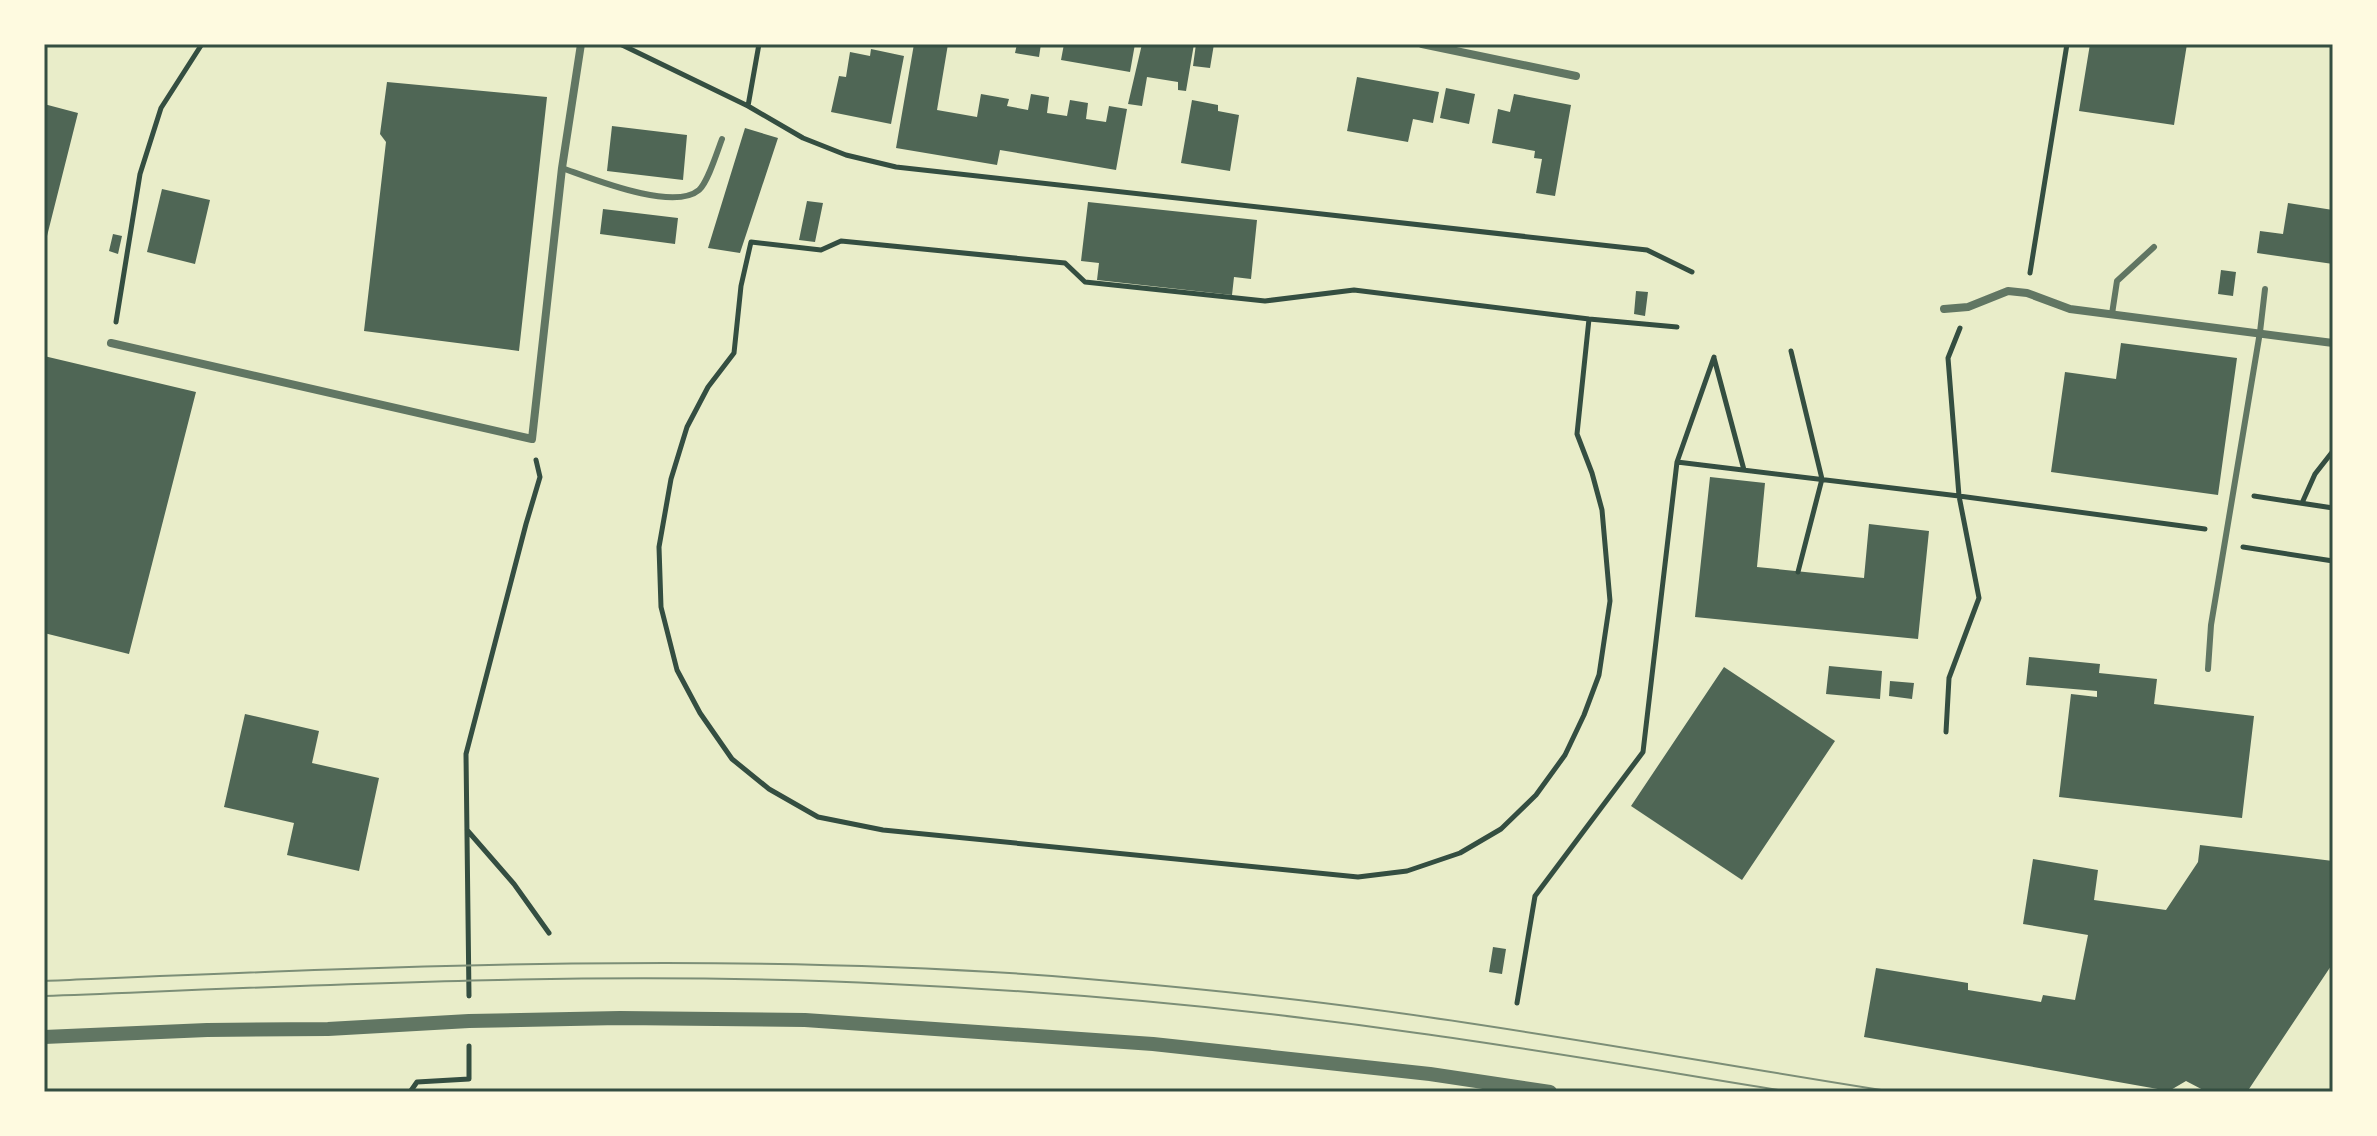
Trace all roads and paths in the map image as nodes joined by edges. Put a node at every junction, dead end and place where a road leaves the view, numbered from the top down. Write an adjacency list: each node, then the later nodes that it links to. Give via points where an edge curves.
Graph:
1 (202, 44): 21 (path, via 161,108 140,174)
2 (581, 44): 10 (street)
3 (620, 44): 8 (path)
4 (759, 44): 8 (path)
5 (1422, 44): 7 (street)
6 (2067, 44): 14 (path)
7 (1576, 76)
8 (748, 106): 12 (path, via 818,144 896,167 1647,250)
9 (722, 139): 10 (lane, via 702,188 688,197 664,198)
10 (562, 168): 24 (street)
11 (2154, 247): 17 (lane, via 2117,281)
12 (1692, 272)
13 (2265, 289): 20 (lane)
14 (2027, 293): 15 (street, via 2008,291); 17 (street, via 2070,309)
15 (1968, 307): 16 (street); 30 (path, via 1948,358)
16 (1944, 309)
17 (2112, 314): 20 (street)
18 (1589, 319): 18 (path, via 1577,434 1596,485 1607,549 1610,601 1599,675 1565,755 1536,795 1501,829 1460,853 1407,871 1358,877 883,830 818,817 769,789 732,759 677,670 661,607 659,547 687,427 734,353 751,242 821,250 841,241 1065,263 1085,282 1265,301 1354,290); 19 (path)
19 (1677, 327)
20 (2260, 332): 22 (street); 29 (lane)
21 (111, 343): 24 (street)
22 (2333, 343)
23 (1791, 351): 28 (path)
24 (532, 439): 39 (path, via 540,477 466,754)
25 (2333, 451): 31 (path)
26 (1677, 462): 27 (path); 27 (path, via 1714,357); 41 (path, via 1643,752 1535,896)
27 (1744, 470): 28 (path)
28 (1822, 479): 30 (path); 36 (path)
29 (2233, 494): 31 (path); 33 (lane)
30 (1959, 496): 33 (path); 38 (path, via 1979,598 1949,678)
31 (2302, 503): 32 (path)
32 (2333, 508)
33 (2226, 532): 34 (lane)
34 (2223, 544): 35 (path); 37 (lane)
35 (2333, 561)
36 (1798, 572)
37 (2208, 669)
38 (1946, 732)
39 (466, 829): 40 (path); 42 (path)
40 (549, 933)
41 (1517, 1003)
42 (469, 1021): 43 (street); 44 (path, via 469,1079 417,1082); 45 (street, via 836,1022 1153,1044)
43 (44, 1037)
44 (410, 1092)
45 (1550, 1092)

